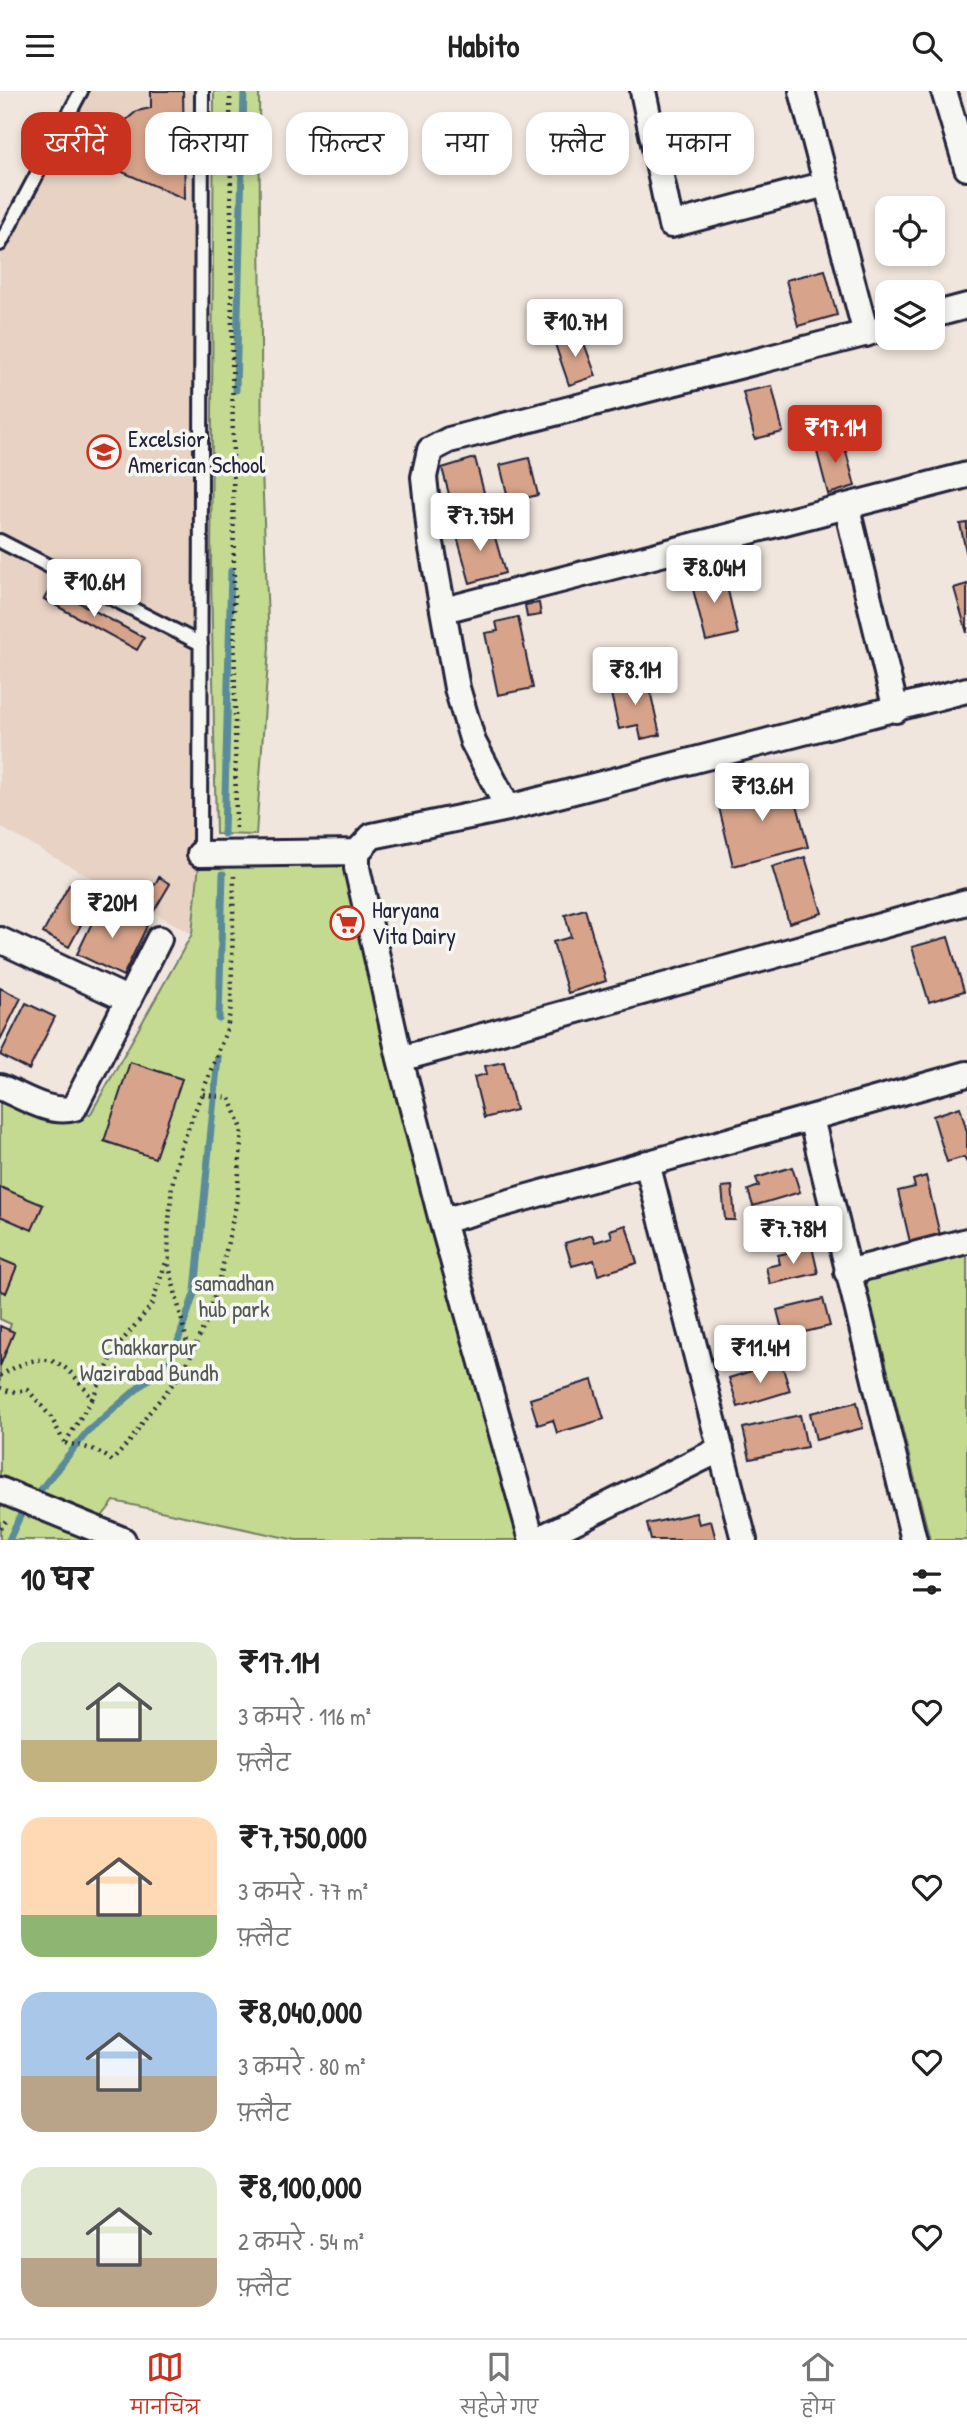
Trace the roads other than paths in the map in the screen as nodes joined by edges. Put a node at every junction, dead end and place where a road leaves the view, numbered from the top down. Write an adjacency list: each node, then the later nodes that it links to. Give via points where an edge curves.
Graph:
1 (81, 91): 8 (lane)
2 (202, 91): 17 (lane)
3 (643, 91): 7 (street, via 671,225)
4 (802, 91): 7 (street)
5 (944, 91): 6 (street)
6 (967, 169)
7 (826, 184): 11 (street)
8 (0, 244)
9 (967, 306): 10 (street)
10 (945, 312)
11 (875, 325)
12 (875, 332): 16 (street, via 449,440 430,450 424,477)
13 (967, 475): 14 (street)
14 (846, 507): 16 (street); 19 (street)
15 (0, 541): 17 (lane)
16 (444, 610): 20 (street, via 457,688 473,742)
17 (201, 644): 22 (lane)
18 (967, 690): 19 (street)
19 (896, 710): 20 (street)
20 (508, 808): 21 (street, via 372,836)
21 (357, 852): 22 (street); 27 (street)
22 (200, 854)
23 (967, 902): 27 (street)
24 (159, 939): 26 (street)
25 (0, 940): 26 (street)
26 (129, 1000): 29 (street, via 74,1108 49,1108)
27 (400, 1059): 32 (street)
28 (967, 1074): 30 (street)
29 (0, 1087)
30 (811, 1118): 31 (street); 34 (street)
31 (647, 1163): 32 (street); 35 (street)
32 (442, 1221): 38 (street)
33 (967, 1241): 34 (street)
34 (847, 1272): 41 (street)
35 (721, 1449): 39 (street); 40 (street)
36 (0, 1490): 37 (street)
37 (123, 1540)
38 (532, 1540)
39 (537, 1540)
40 (744, 1540)
41 (914, 1540)

